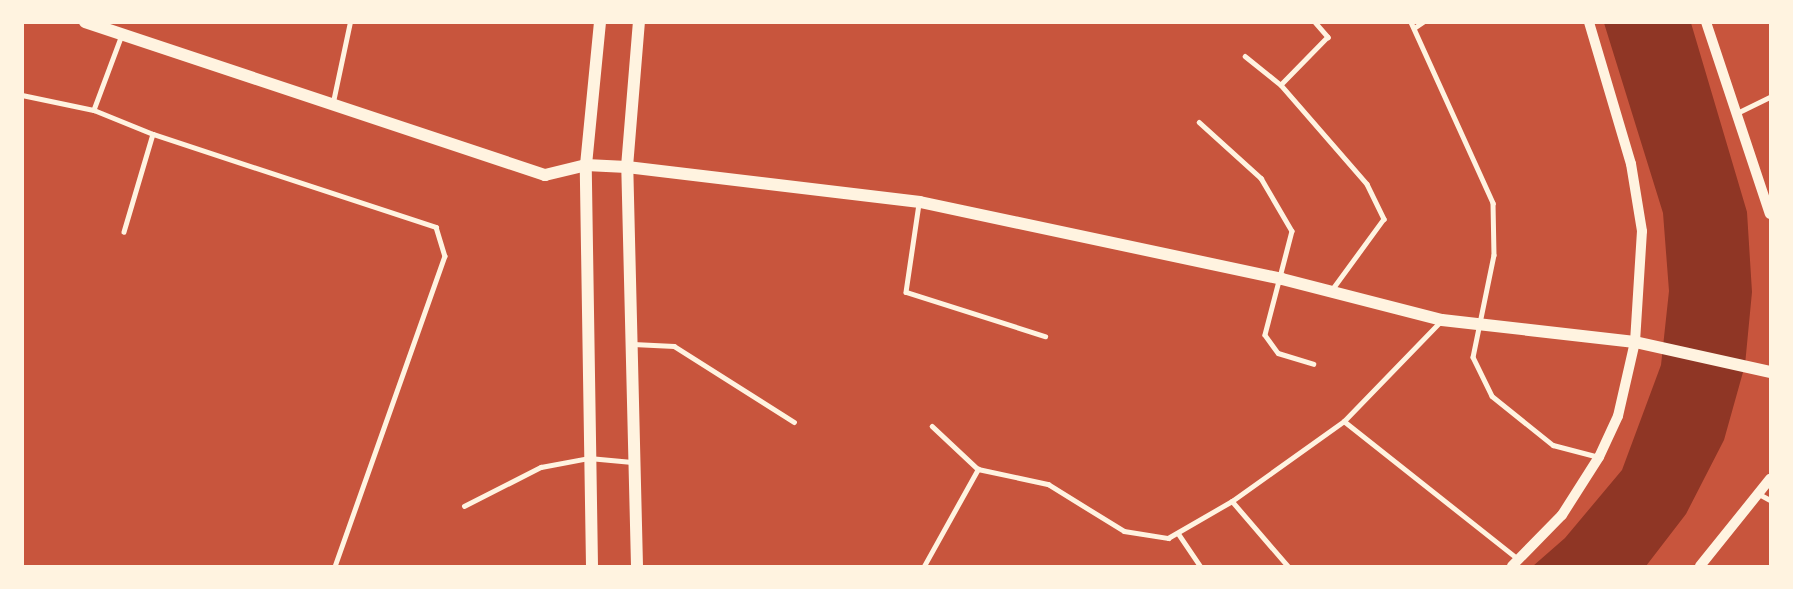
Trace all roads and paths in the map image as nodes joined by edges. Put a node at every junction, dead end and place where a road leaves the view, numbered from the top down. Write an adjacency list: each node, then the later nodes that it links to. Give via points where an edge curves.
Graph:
1 (85, 22): 10 (main road)
2 (350, 22): 15 (lane)
3 (600, 22): 20 (main road)
4 (639, 22): 21 (main road)
5 (1316, 22): 12 (lane, via 1329,37)
6 (1423, 22): 9 (lane)
7 (1588, 22): 30 (street, via 1631,164 1642,231)
8 (1706, 22): 17 (street)
9 (1412, 25): 28 (lane, via 1493,203 1494,255)
10 (122, 35): 15 (main road); 16 (lane)
11 (1245, 56): 12 (lane)
12 (1281, 85): 26 (lane, via 1367,184 1384,219)
13 (22, 94): 16 (lane)
14 (1770, 98): 17 (lane)
15 (333, 105): 20 (main road, via 545,175)
16 (94, 110): 19 (lane)
17 (1734, 114): 23 (street)
18 (1199, 122): 25 (lane, via 1261,178 1292,231)
19 (153, 134): 24 (lane); 47 (lane, via 436,227 444,256)
20 (586, 165): 21 (main road); 38 (main road)
21 (627, 167): 22 (main road); 31 (main road)
22 (920, 202): 25 (main road); 29 (lane, via 906,292)
23 (1770, 214)
24 (124, 232)
25 (1282, 279): 26 (main road); 32 (lane, via 1265,335 1278,353)
26 (1331, 291): 27 (main road)
27 (1442, 320): 28 (main road); 34 (lane)
28 (1475, 325): 30 (main road); 37 (lane, via 1473,357 1492,396 1553,445)
29 (1045, 336)
30 (1635, 342): 33 (main road); 37 (street, via 1618,416)
31 (630, 344): 35 (lane, via 674,346); 39 (main road)
32 (1313, 364)
33 (1770, 372)
34 (1344, 421): 43 (lane); 46 (lane)
35 (794, 422)
36 (932, 426): 40 (lane)
37 (1599, 457): 46 (street, via 1562,515)
38 (589, 458): 39 (lane); 44 (lane, via 541,467); 48 (main road)
39 (634, 462): 49 (main road)
40 (978, 469): 45 (lane, via 1048,484 1124,531 1168,538); 50 (lane)
41 (1770, 479): 42 (street)
42 (1766, 497): 53 (street)
43 (1233, 501): 45 (lane); 52 (lane)
44 (464, 506)
45 (1178, 533): 51 (lane)
46 (1516, 564)
47 (335, 567)
48 (592, 567)
49 (637, 567)
50 (924, 567)
51 (1200, 567)
52 (1288, 567)
53 (1700, 567)

